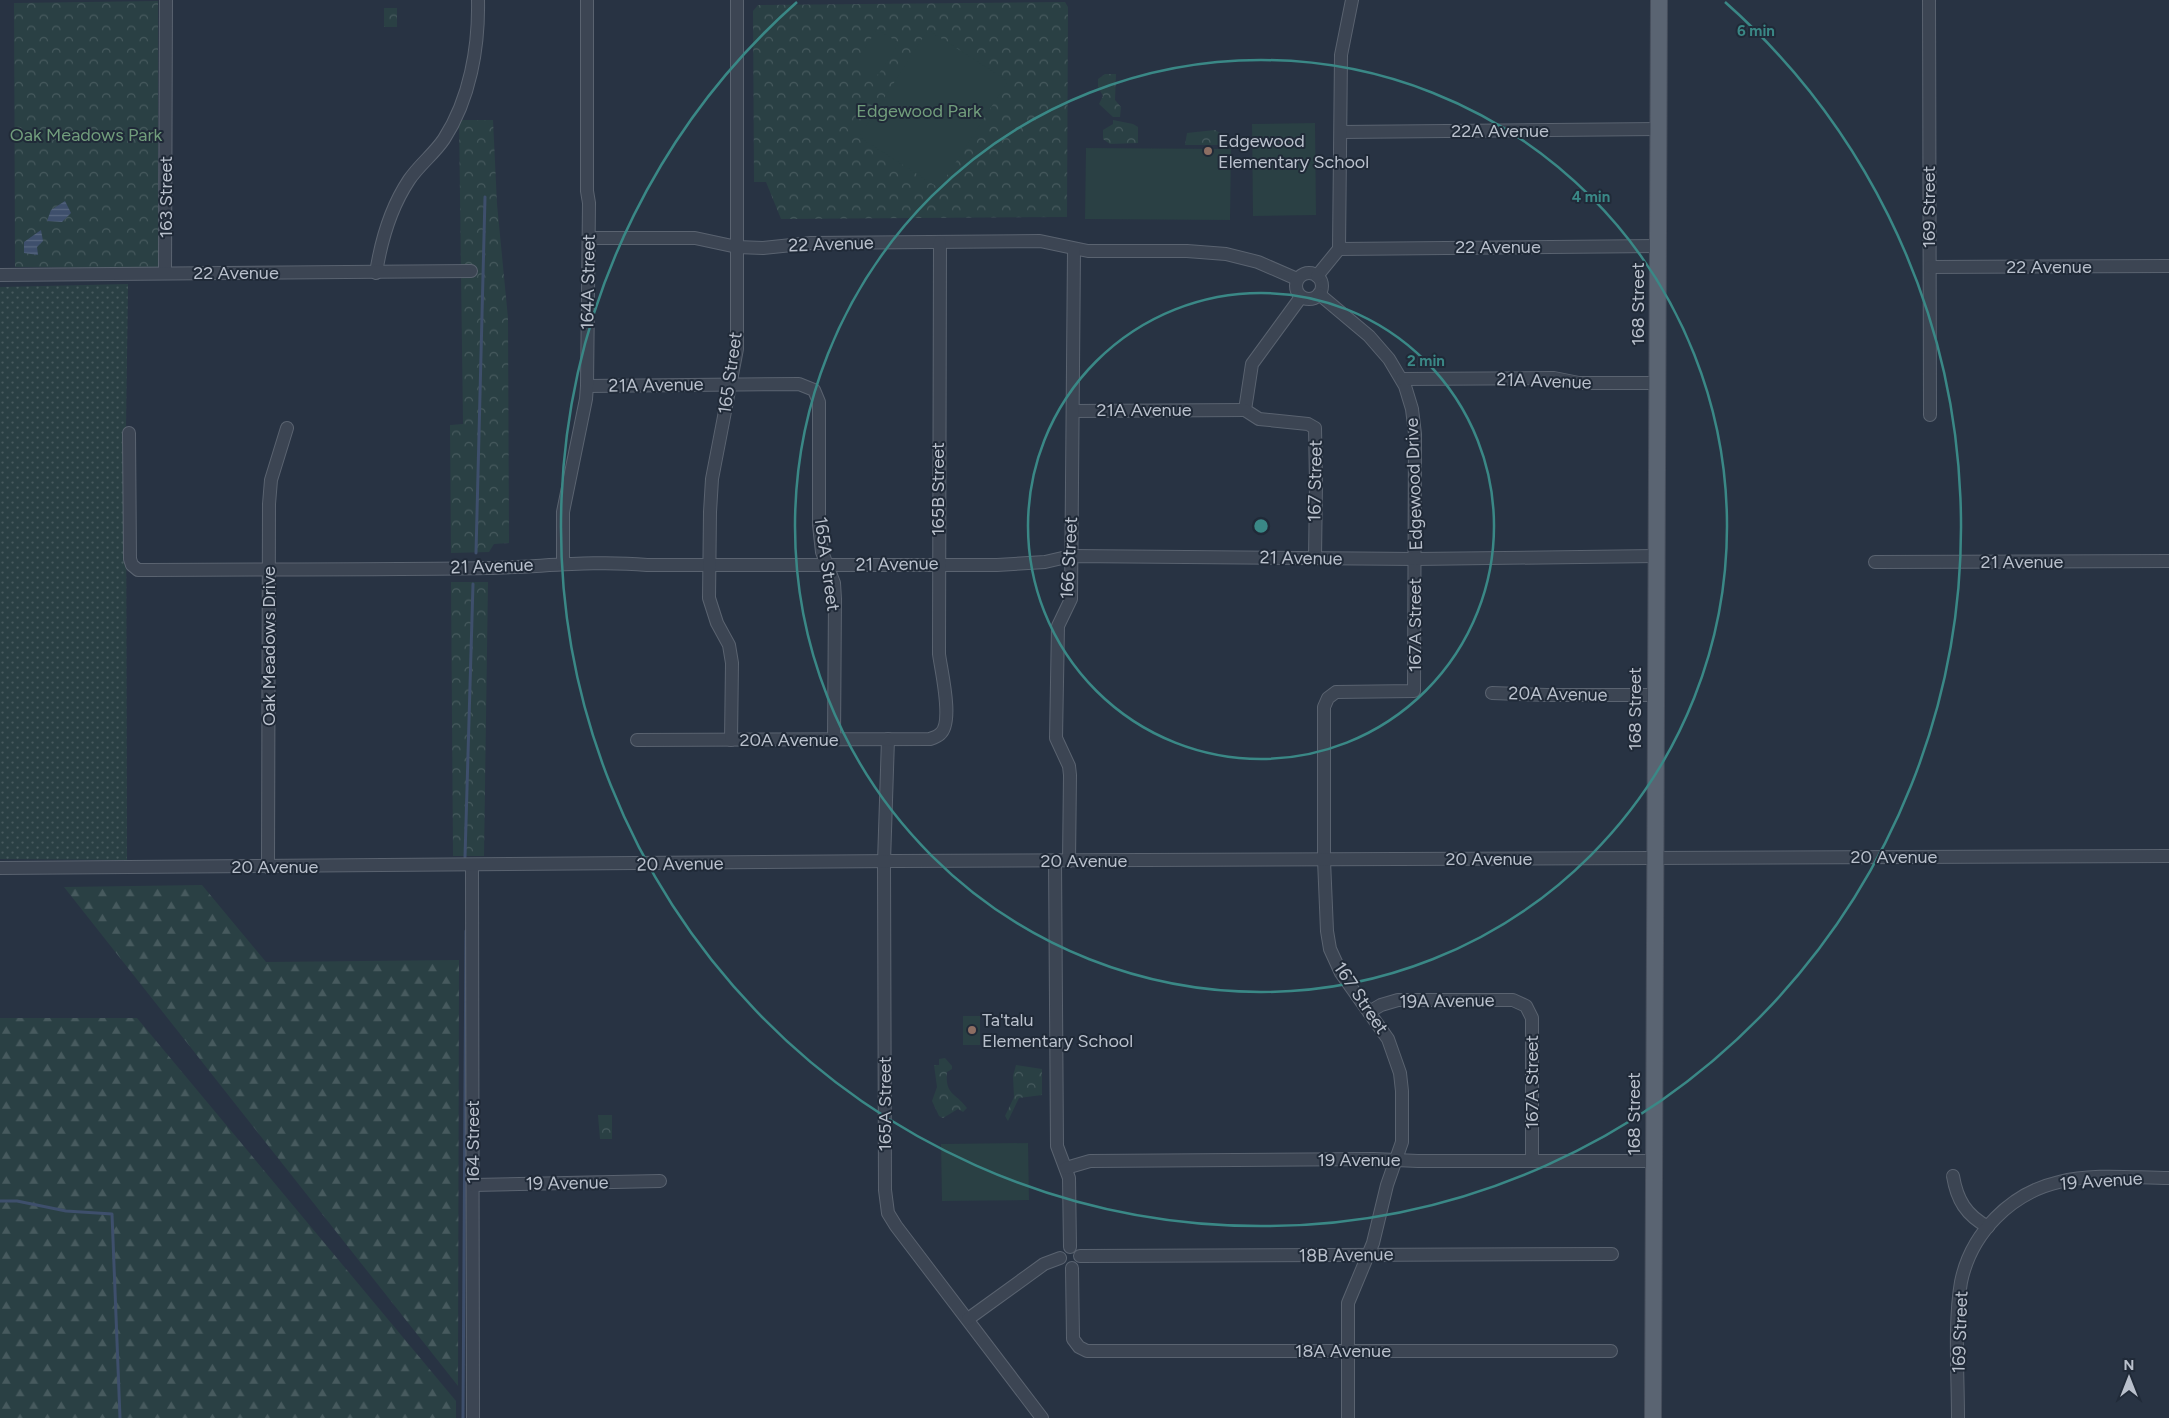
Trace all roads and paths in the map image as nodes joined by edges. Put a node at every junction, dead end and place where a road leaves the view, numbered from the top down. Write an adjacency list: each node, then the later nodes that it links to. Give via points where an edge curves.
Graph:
1 (166, 0): 19 (street, 163 Street)
2 (478, 0): 20 (street, via 476,44 463,101 443,140 409,179 398,198 383,239)
3 (587, 0): 10 (street, 164A Street)
4 (737, 0): 13 (street, 165 Street)
5 (1352, 0): 9 (street, via 1341,55)
6 (1659, 0): 8 (main road, 168 Street)
7 (1929, 0): 17 (street, 169 Street)
8 (1658, 129): 9 (street, 22A Avenue); 12 (main road, 168 Street)
9 (1341, 132): 14 (street)
10 (588, 238): 13 (street, 22 Avenue, via 695,238); 29 (street, 164A Street)
11 (940, 242): 13 (street, 22 Avenue); 15 (street, 22 Avenue, via 1040,242); 44 (street, 165B Street)
12 (1658, 246): 14 (street, 22 Avenue); 27 (main road, 168 Street)
13 (737, 247): 28 (street, 165 Street, via 737,349)
14 (1339, 249): 22 (street)
15 (1074, 250): 23 (street, via 1226,254 1258,262); 32 (street, 166 Street)
16 (2169, 266): 17 (street, 22 Avenue)
17 (1930, 267): 33 (street, 169 Street)
18 (471, 272): 20 (street, 22 Avenue)
19 (166, 273): 20 (street, 22 Avenue); 21 (street, 22 Avenue)
20 (376, 273)
21 (0, 275)
22 (1317, 276): 23 (street, via 1308,272); 24 (street, via 1322,282)
23 (1297, 279): 25 (street, via 1295,287)
24 (1319, 294): 25 (street, via 1312,299); 26 (street, Edgewood Drive, via 1369,336)
25 (1301, 297): 31 (street, via 1252,364)
26 (1402, 379): 27 (street, 21A Avenue, via 1554,378 1579,383); 39 (street, Edgewood Drive, via 1412,409 1415,434)
27 (1657, 383): 37 (main road, 168 Street)
28 (730, 384): 29 (street, 21A Avenue); 30 (street, 21A Avenue, via 799,384); 43 (street, 165 Street, via 710,496)
29 (586, 386): 42 (street, 164A Street, via 563,512)
30 (814, 390): 45 (street, 165A Street, via 819,402 820,526 822,552)
31 (1245, 410): 32 (street, 21A Avenue); 38 (street, 167 Street, via 1258,419 1308,424 1315,428)
32 (1073, 411): 36 (street, 166 Street)
33 (1930, 415)
34 (287, 428): 46 (street, Oak Meadows Drive, via 271,480)
35 (129, 433): 46 (street, 21 Avenue, via 132,565 138,570)
36 (1071, 556): 38 (street, 21 Avenue); 44 (street, 21 Avenue, via 1036,562); 59 (street, 166 Street, via 1071,599 1058,626 1056,738 1070,775)
37 (1656, 556): 39 (street, 21 Avenue); 49 (main road, 168 Street)
38 (1315, 558): 39 (street, 21 Avenue)
39 (1416, 559): 47 (street, 167A Street, via 1414,691)
40 (2169, 561): 41 (street, 21 Avenue)
41 (1875, 562)
42 (563, 563): 43 (street, 21 Avenue); 46 (street, 21 Avenue, via 489,568)
43 (710, 564): 45 (street, 21 Avenue); 54 (street, 165 Street, via 710,598 716,623 729,645 732,663)
44 (938, 564): 45 (street, 21 Avenue); 50 (street, 165B Street, via 939,654 946,708)
45 (827, 565): 51 (street, 165A Street, via 834,583 835,599)
46 (269, 569): 62 (street, Oak Meadows Drive)
47 (1336, 692): 57 (street, 167 Street, via 1324,707)
48 (1492, 693): 49 (street, 20A Avenue)
49 (1655, 695): 56 (main road, 168 Street)
50 (941, 734): 52 (street, 20A Avenue, via 930,739)
51 (834, 739): 52 (street, 20A Avenue); 54 (street, 20A Avenue)
52 (888, 739): 60 (street, 165A Street)
53 (637, 740): 54 (street, 20A Avenue)
54 (731, 740)
55 (2169, 856): 56 (street, 20 Avenue)
56 (1654, 858): 57 (street, 20 Avenue); 67 (main road, 168 Street)
57 (1324, 860): 59 (street, 20 Avenue); 65 (street, 167 Street, via 1330,948 1348,986)
58 (1055, 861): 59 (street, 20 Avenue); 60 (street, 20 Avenue); 69 (street, via 1057,1146)
59 (1069, 861)
60 (884, 862): 61 (street, 20 Avenue); 81 (street, 165A Street, via 887,1206 896,1226)
61 (472, 866): 62 (street, 20 Avenue); 73 (street, 164 Street)
62 (268, 867): 63 (street, 20 Avenue)
63 (0, 868)
64 (1526, 1006): 65 (street, 19A Avenue, via 1513,1000 1398,1000); 68 (street, 167A Street, via 1532,1018)
65 (1369, 1012): 66 (street, 167 Street, via 1388,1039 1400,1073 1403,1128)
66 (1396, 1160): 68 (street, 19 Avenue); 69 (street, 19 Avenue, via 1090,1161); 76 (street, 167 Street)
67 (1654, 1160): 68 (street, 19 Avenue); 87 (main road, 168 Street)
68 (1532, 1161)
69 (1066, 1168): 75 (street)
70 (1953, 1176): 74 (street, via 1956,1192 1964,1207 1975,1220)
71 (2169, 1178): 74 (street, 19 Avenue, via 2089,1178 2060,1182 2020,1198)
72 (660, 1181): 73 (street, 19 Avenue)
73 (473, 1184): 84 (street, 164 Street)
74 (1988, 1227): 88 (street, 169 Street, via 1966,1265 1959,1294)
75 (1070, 1247): 78 (street, via 1076,1249); 79 (street)
76 (1367, 1254): 77 (street, 18B Avenue); 78 (street, 18B Avenue); 83 (street, 167 Street, via 1348,1303)
77 (1612, 1254)
78 (1080, 1256): 80 (street, via 1079,1264)
79 (1060, 1258): 80 (street, via 1064,1265); 81 (street, via 1044,1264)
80 (1072, 1268): 83 (street, 18A Avenue, via 1072,1335 1076,1345 1087,1351)
81 (968, 1319): 85 (street, 165A Street)
82 (1611, 1351): 83 (street, 18A Avenue)
83 (1347, 1352): 86 (street, 167 Street)
84 (473, 1418)
85 (1042, 1418)
86 (1348, 1418)
87 (1653, 1418)
88 (1958, 1418)

